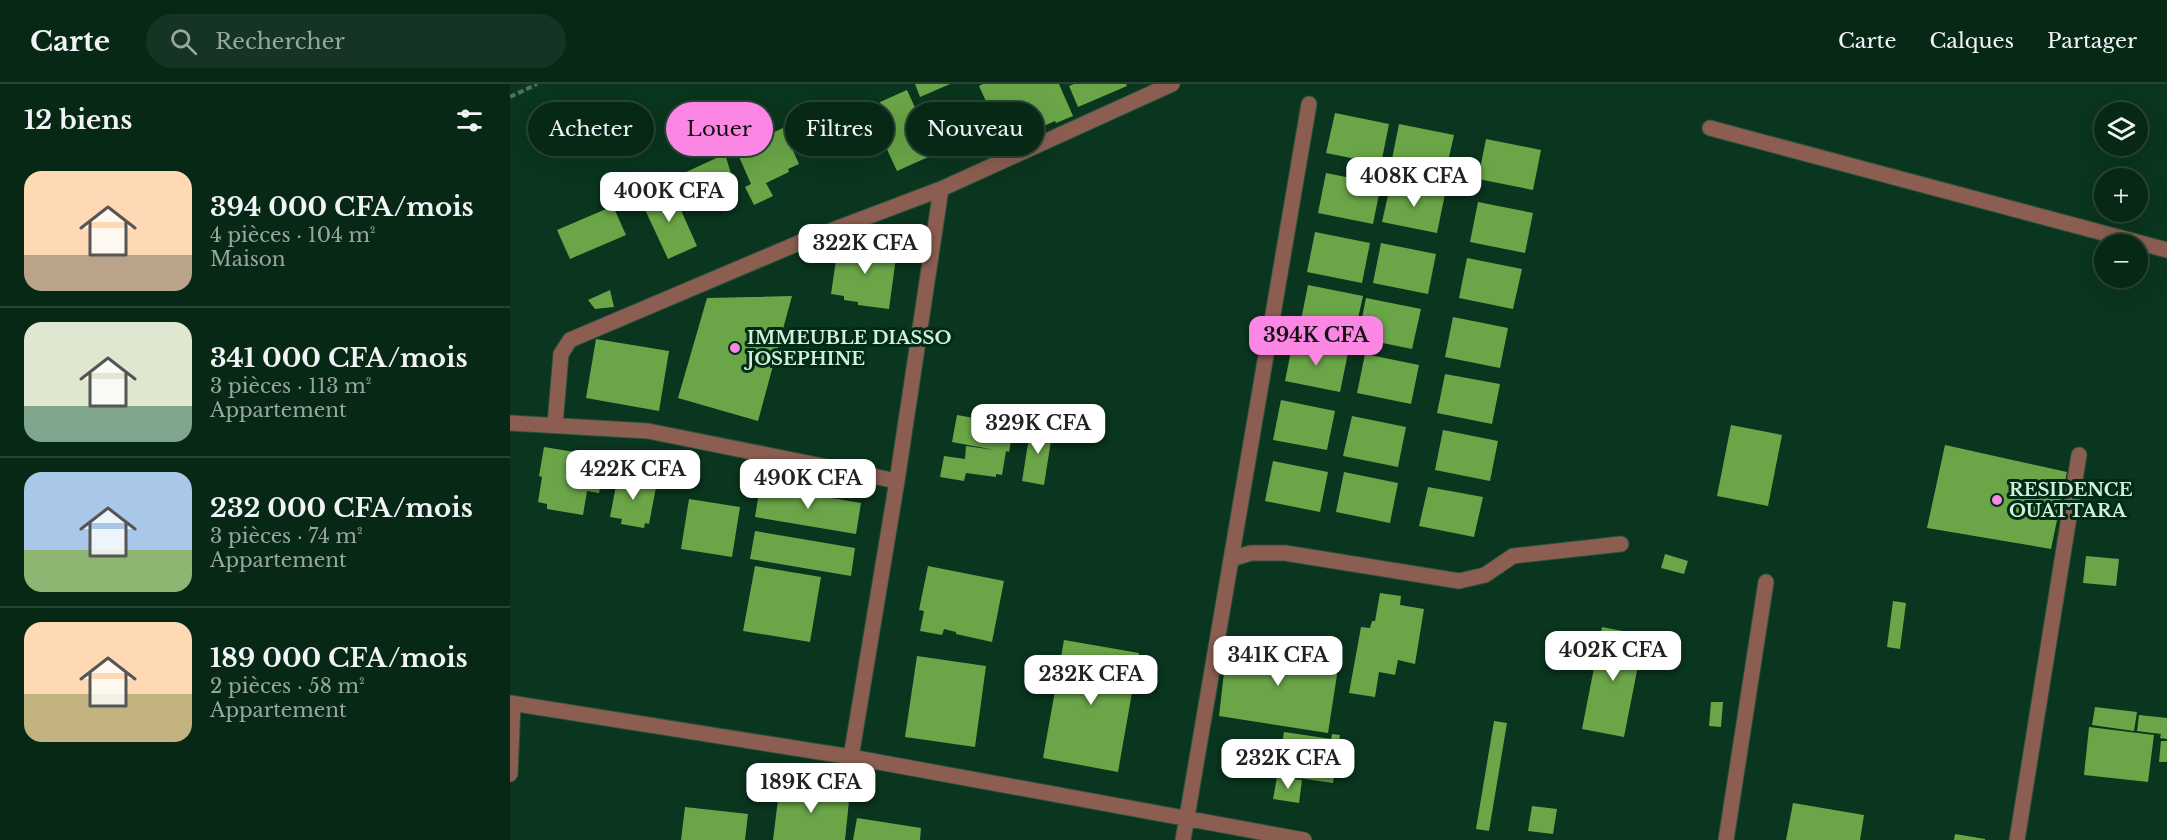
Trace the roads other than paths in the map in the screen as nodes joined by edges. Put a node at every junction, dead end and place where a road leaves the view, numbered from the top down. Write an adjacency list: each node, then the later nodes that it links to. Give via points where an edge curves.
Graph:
1 (1172, 84): 4 (street)
2 (1310, 104): 11 (street)
3 (1710, 128): 5 (street)
4 (941, 189): 7 (street, via 801,242 570,340 561,354); 9 (street)
5 (2167, 250)
6 (510, 423): 7 (street)
7 (555, 425): 9 (street, via 648,431)
8 (2079, 455): 20 (street)
9 (897, 481): 14 (street)
10 (1620, 544): 11 (street, via 1513,556 1485,574 1459,581 1285,553 1251,553)
11 (1231, 559): 16 (street)
12 (1766, 582): 19 (street)
13 (512, 704): 14 (street); 15 (street)
14 (851, 757): 16 (street)
15 (510, 774)
16 (1186, 818): 17 (street); 18 (street)
17 (1183, 840)
18 (1304, 840)
19 (1726, 840)
20 (2017, 840)

